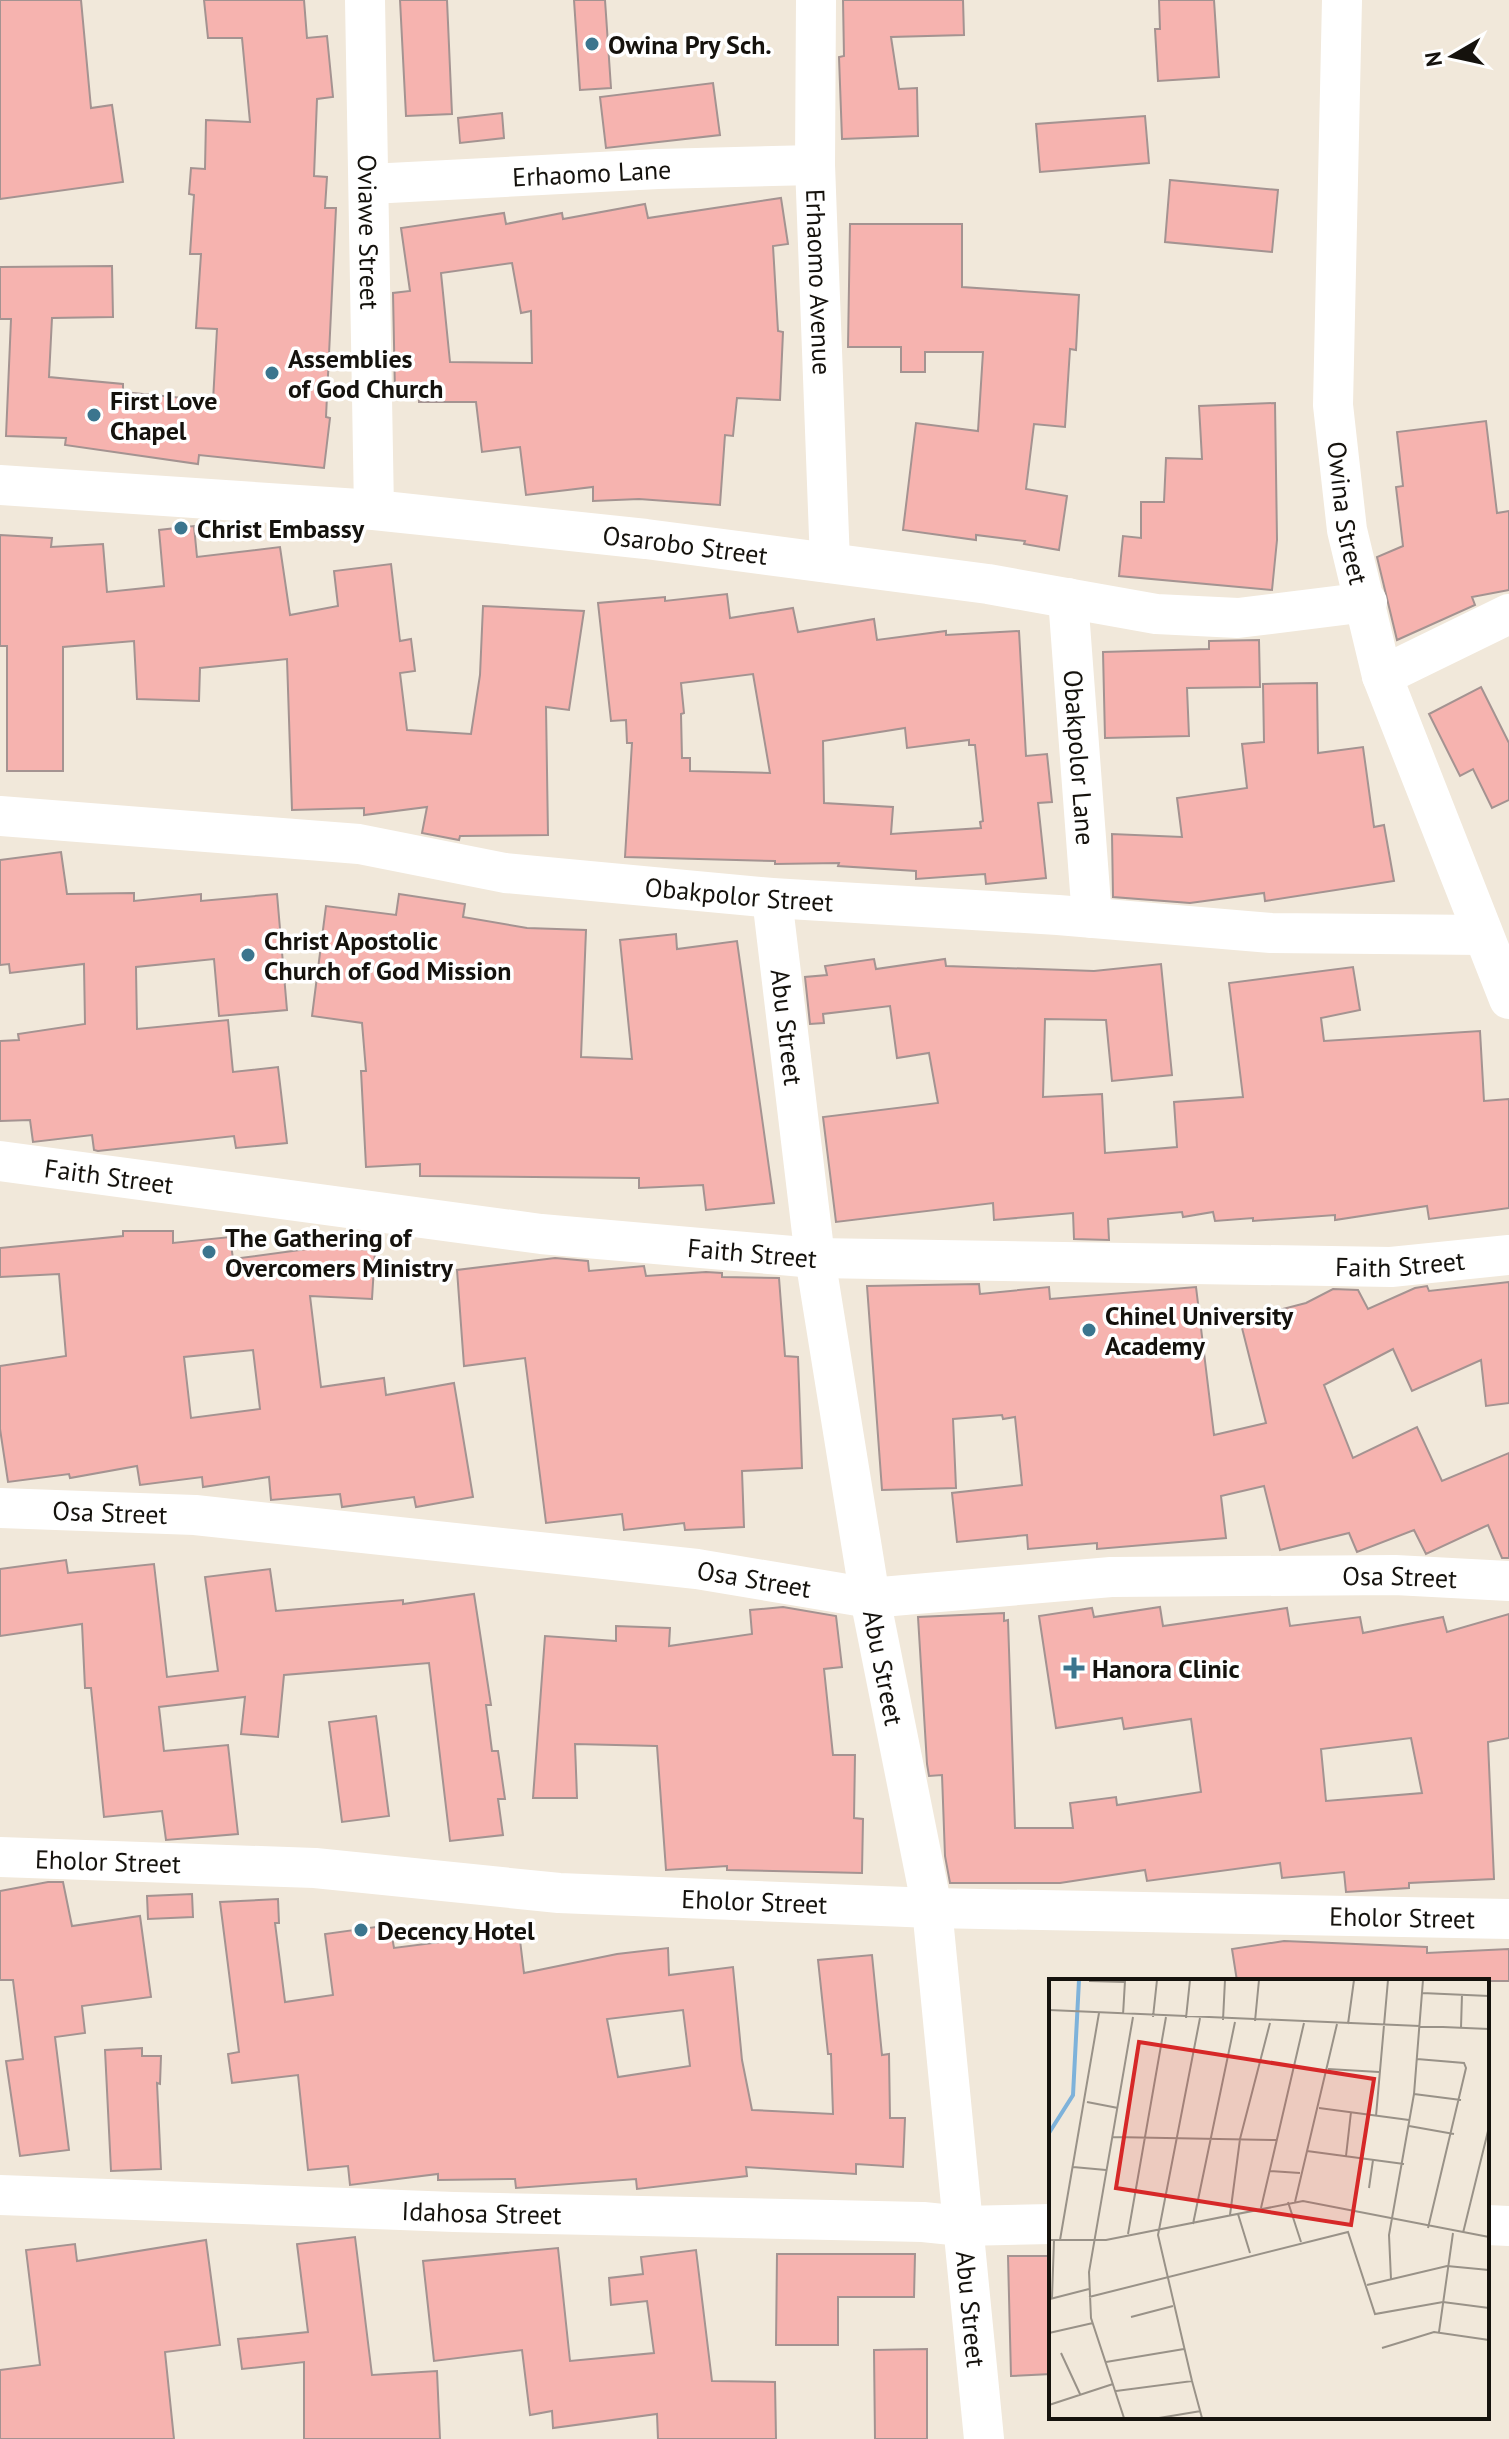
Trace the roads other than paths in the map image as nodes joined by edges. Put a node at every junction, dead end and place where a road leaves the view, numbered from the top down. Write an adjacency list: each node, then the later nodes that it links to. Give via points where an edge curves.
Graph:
1 (365, 0): 5 (street, Oviawe Street)
2 (816, 0): 4 (street, Erhaomo Avenue)
3 (1342, 0): 10 (street, Owina Street, via 1333,405 1347,530)
4 (815, 165): 5 (street, Erhaomo Lane); 8 (street, Erhaomo Avenue)
5 (370, 184): 7 (street, Oviawe Street)
6 (0, 485): 7 (street, Osarobo Street)
7 (374, 510): 8 (street, Osarobo Street)
8 (830, 563): 9 (street, Osarobo Street)
9 (1068, 598): 10 (street, Osarobo Street, via 1156,614 1238,618); 15 (street, Obakpolor Lane)
10 (1367, 602): 12 (street, Owina Street)
11 (1509, 614): 12 (street)
12 (1382, 676): 16 (street, Owina Street)
13 (0, 816): 14 (street, Obakpolor Street, via 359,844 505,873)
14 (772, 898): 15 (street, Obakpolor Street); 20 (street, Abu Street)
15 (1092, 918): 16 (street, Obakpolor Street, via 1271,933)
16 (1483, 935): 17 (street, Owina Street)
17 (1509, 999)
18 (0, 1161): 20 (street, Faith Street, via 541,1234)
19 (1509, 1255): 20 (street, Faith Street, via 1391,1267)
20 (815, 1258): 23 (street, Abu Street)
21 (0, 1508): 23 (street, Osa Street, via 195,1515 697,1569)
22 (1509, 1581): 23 (street, Osa Street, via 1395,1575 1111,1577)
23 (870, 1598): 25 (street, Abu Street)
24 (0, 1857): 25 (street, Eholor Street, via 315,1868 559,1893)
25 (932, 1908): 26 (street, Eholor Street); 30 (street, Abu Street)
26 (1509, 1919)
27 (0, 2195): 30 (street, Idahosa Street)
28 (1049, 2224): 30 (street, Idahosa Street)
29 (1489, 2225): 31 (street)
30 (962, 2226): 32 (street, Abu Street)
31 (1509, 2226)
32 (984, 2439)

